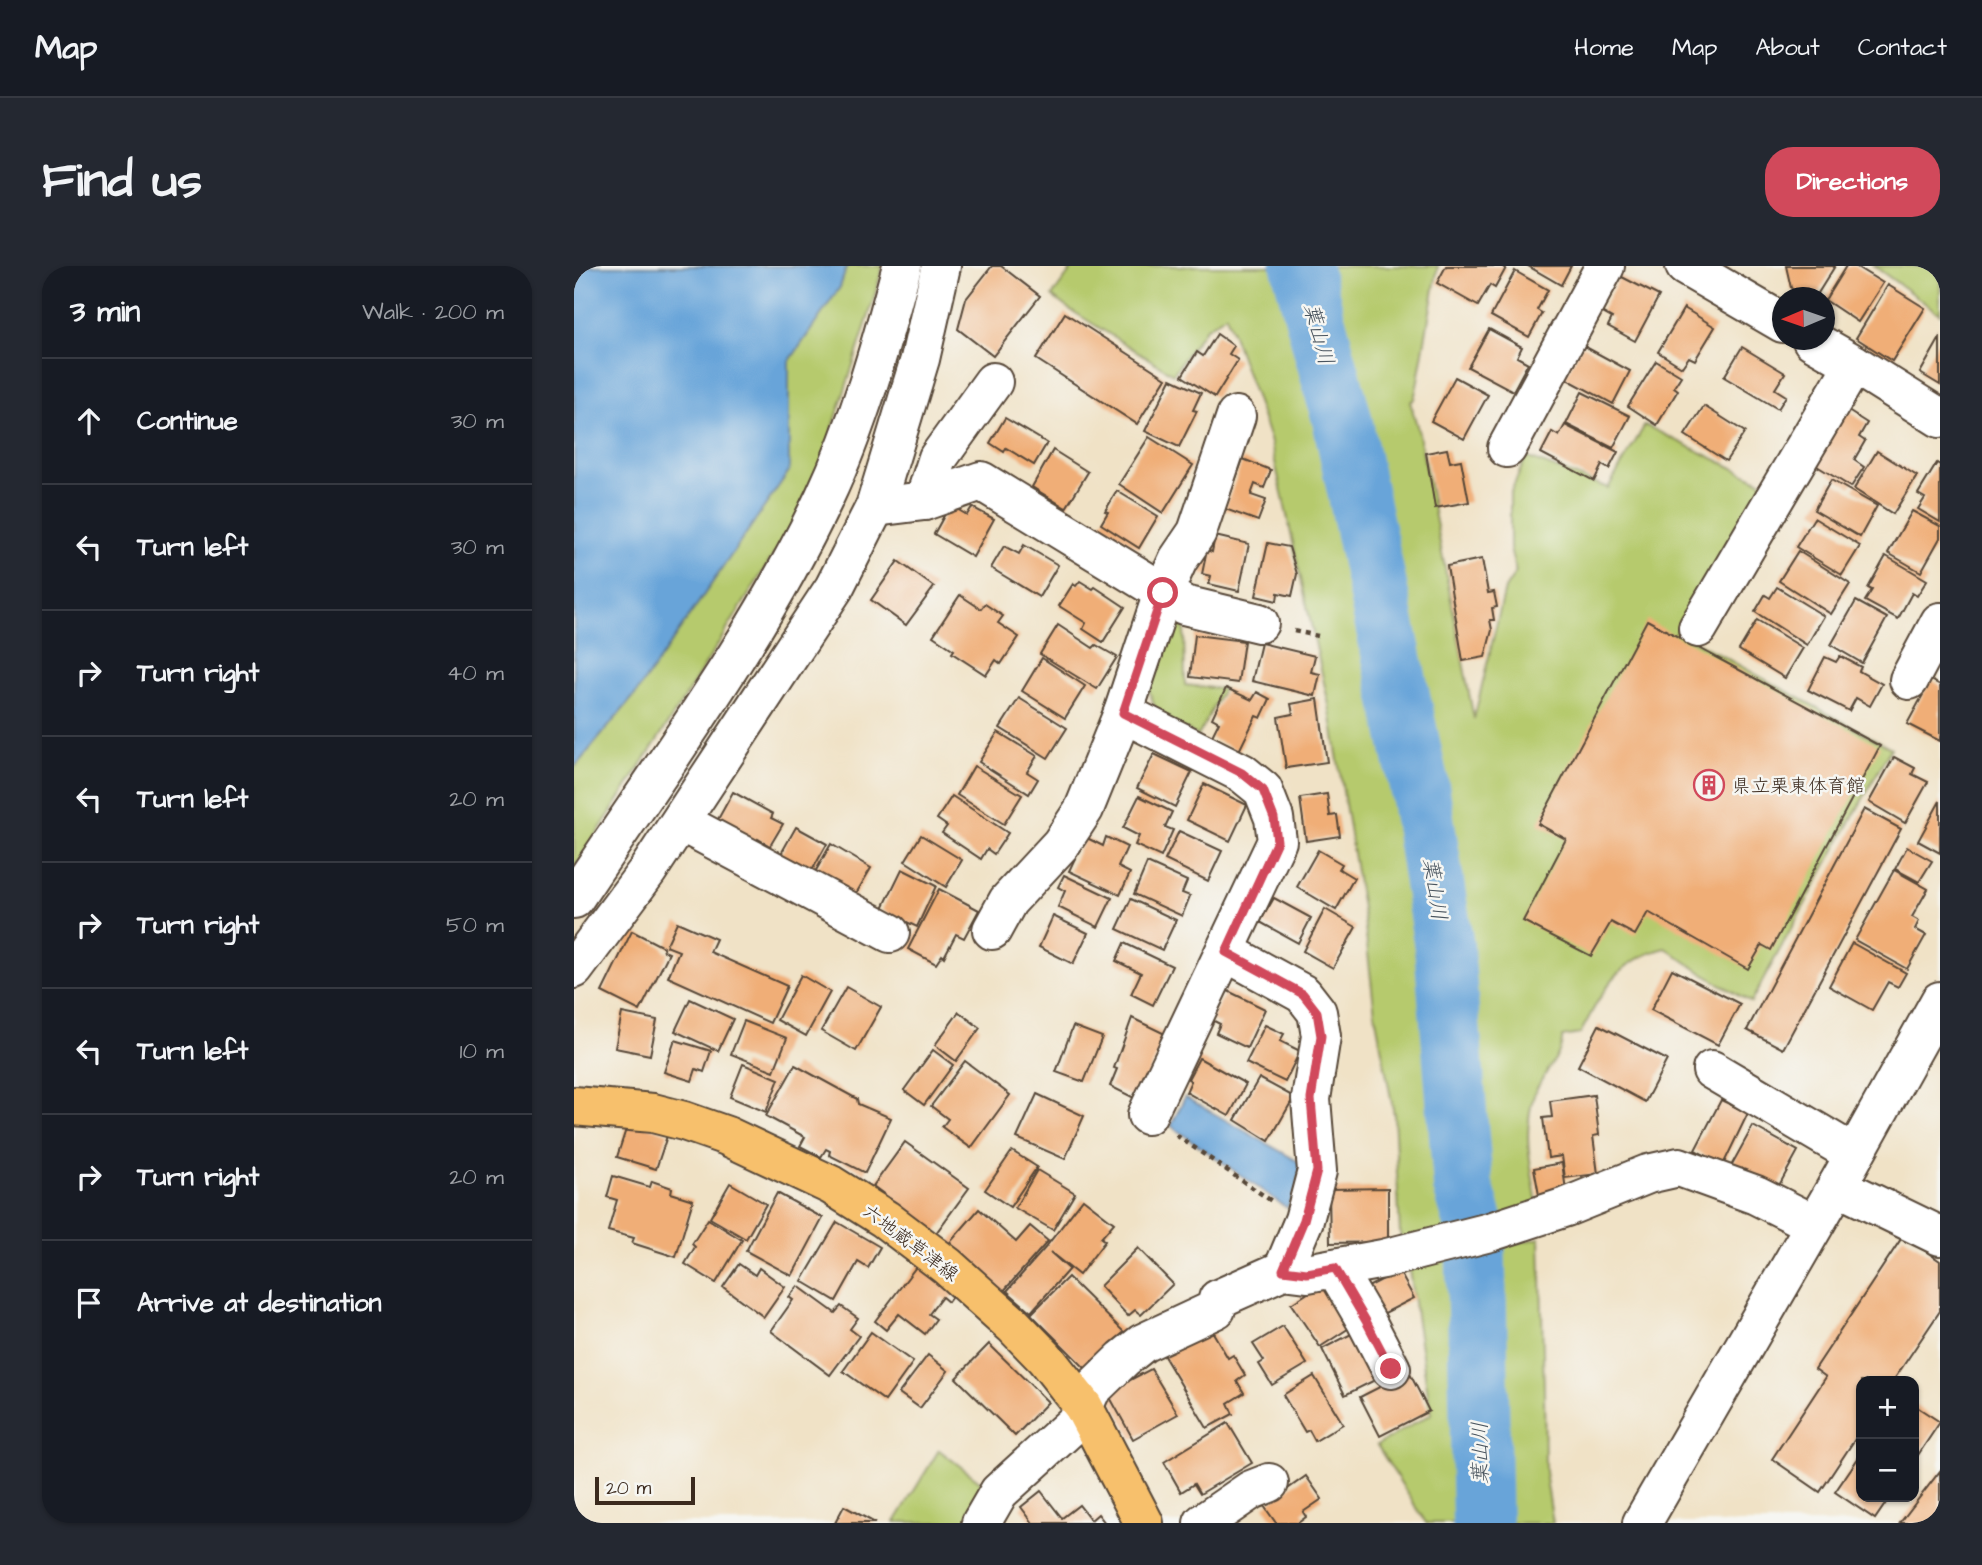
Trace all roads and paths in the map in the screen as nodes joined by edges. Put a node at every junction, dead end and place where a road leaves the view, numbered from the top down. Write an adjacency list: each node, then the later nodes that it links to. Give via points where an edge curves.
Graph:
1 (902, 266): 21 (street, via 853,429 802,542 727,670)
2 (941, 266): 13 (street, via 920,359)
3 (1605, 266): 11 (street)
4 (1699, 274): 5 (street)
5 (1772, 317)
6 (1830, 350): 7 (street)
7 (1854, 364): 10 (street); 17 (street)
8 (993, 382): 12 (street, via 938,458)
9 (1236, 416): 14 (street, via 1196,532)
10 (1940, 418)
11 (1507, 448)
12 (923, 501): 13 (street); 14 (street, via 981,481)
13 (875, 507): 20 (street, via 835,589)
14 (1163, 593): 16 (street, via 1184,606); 19 (street)
15 (1940, 622): 18 (street)
16 (1259, 623)
17 (1698, 628)
18 (1909, 680)
19 (1123, 713): 22 (street, via 1084,809 1061,844 1008,901); 24 (street, via 1242,773 1263,790 1277,841)
20 (681, 822): 23 (street); 25 (street)
21 (574, 899)
22 (992, 930)
23 (890, 933)
24 (1226, 952): 29 (street); 31 (street, via 1303,994 1317,1012 1321,1036 1311,1099 1317,1171)
25 (574, 969)
26 (1940, 1001): 30 (street)
27 (1712, 1070): 30 (street)
28 (574, 1106): 37 (main road, 六地蔵草津線, via 653,1113 684,1121 831,1185 947,1266 1013,1325)
29 (1147, 1115): 31 (path)
30 (1845, 1170): 32 (street); 33 (street)
31 (1302, 1223): 35 (street)
32 (1814, 1224): 34 (street, via 1756,1195 1679,1167 1490,1232); 42 (street)
33 (1940, 1236)
34 (1335, 1268): 35 (street, via 1307,1273); 36 (street)
35 (1283, 1270): 37 (street, via 1218,1300 1216,1309 1143,1343 1091,1390)
36 (1391, 1369)
37 (1083, 1406): 39 (street, via 1077,1421 999,1492); 40 (main road, 六地蔵草津線)
38 (1269, 1483): 41 (street)
39 (981, 1523)
40 (1144, 1523)
41 (1203, 1523)
42 (1642, 1523)

